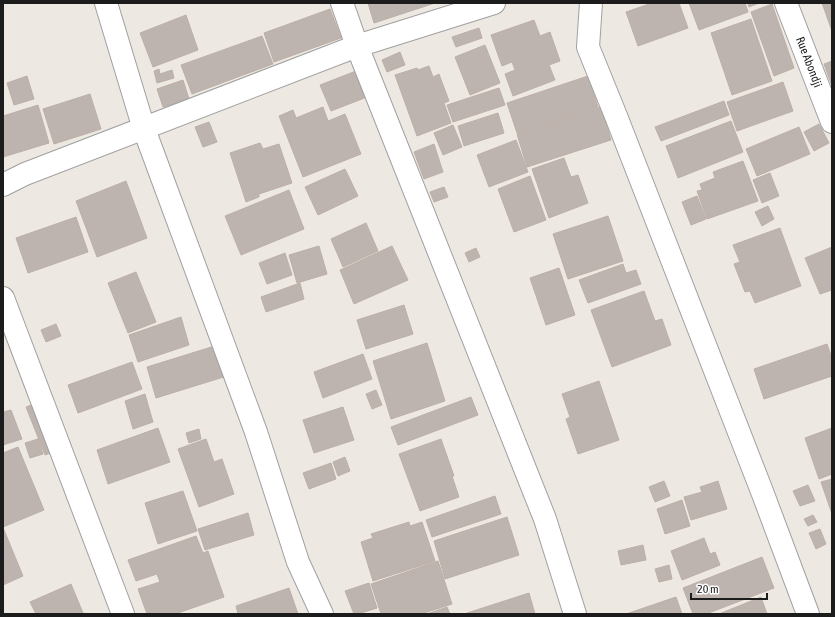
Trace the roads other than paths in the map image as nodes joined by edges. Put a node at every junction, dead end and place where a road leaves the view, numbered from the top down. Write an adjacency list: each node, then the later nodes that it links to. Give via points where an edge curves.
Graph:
1 (106, 3): 8 (street)
2 (342, 3): 6 (street)
3 (494, 3): 6 (street)
4 (591, 3): 14 (street, via 588,48)
5 (786, 3): 7 (street, Rue Abondji)
6 (357, 46): 8 (street); 13 (street, via 545,519)
7 (832, 122)
8 (144, 129): 9 (street, via 25,174); 12 (street, via 256,432 298,562)
9 (3, 185)
10 (3, 298): 11 (street)
11 (123, 614)
12 (322, 614)
13 (575, 614)
14 (808, 614)

